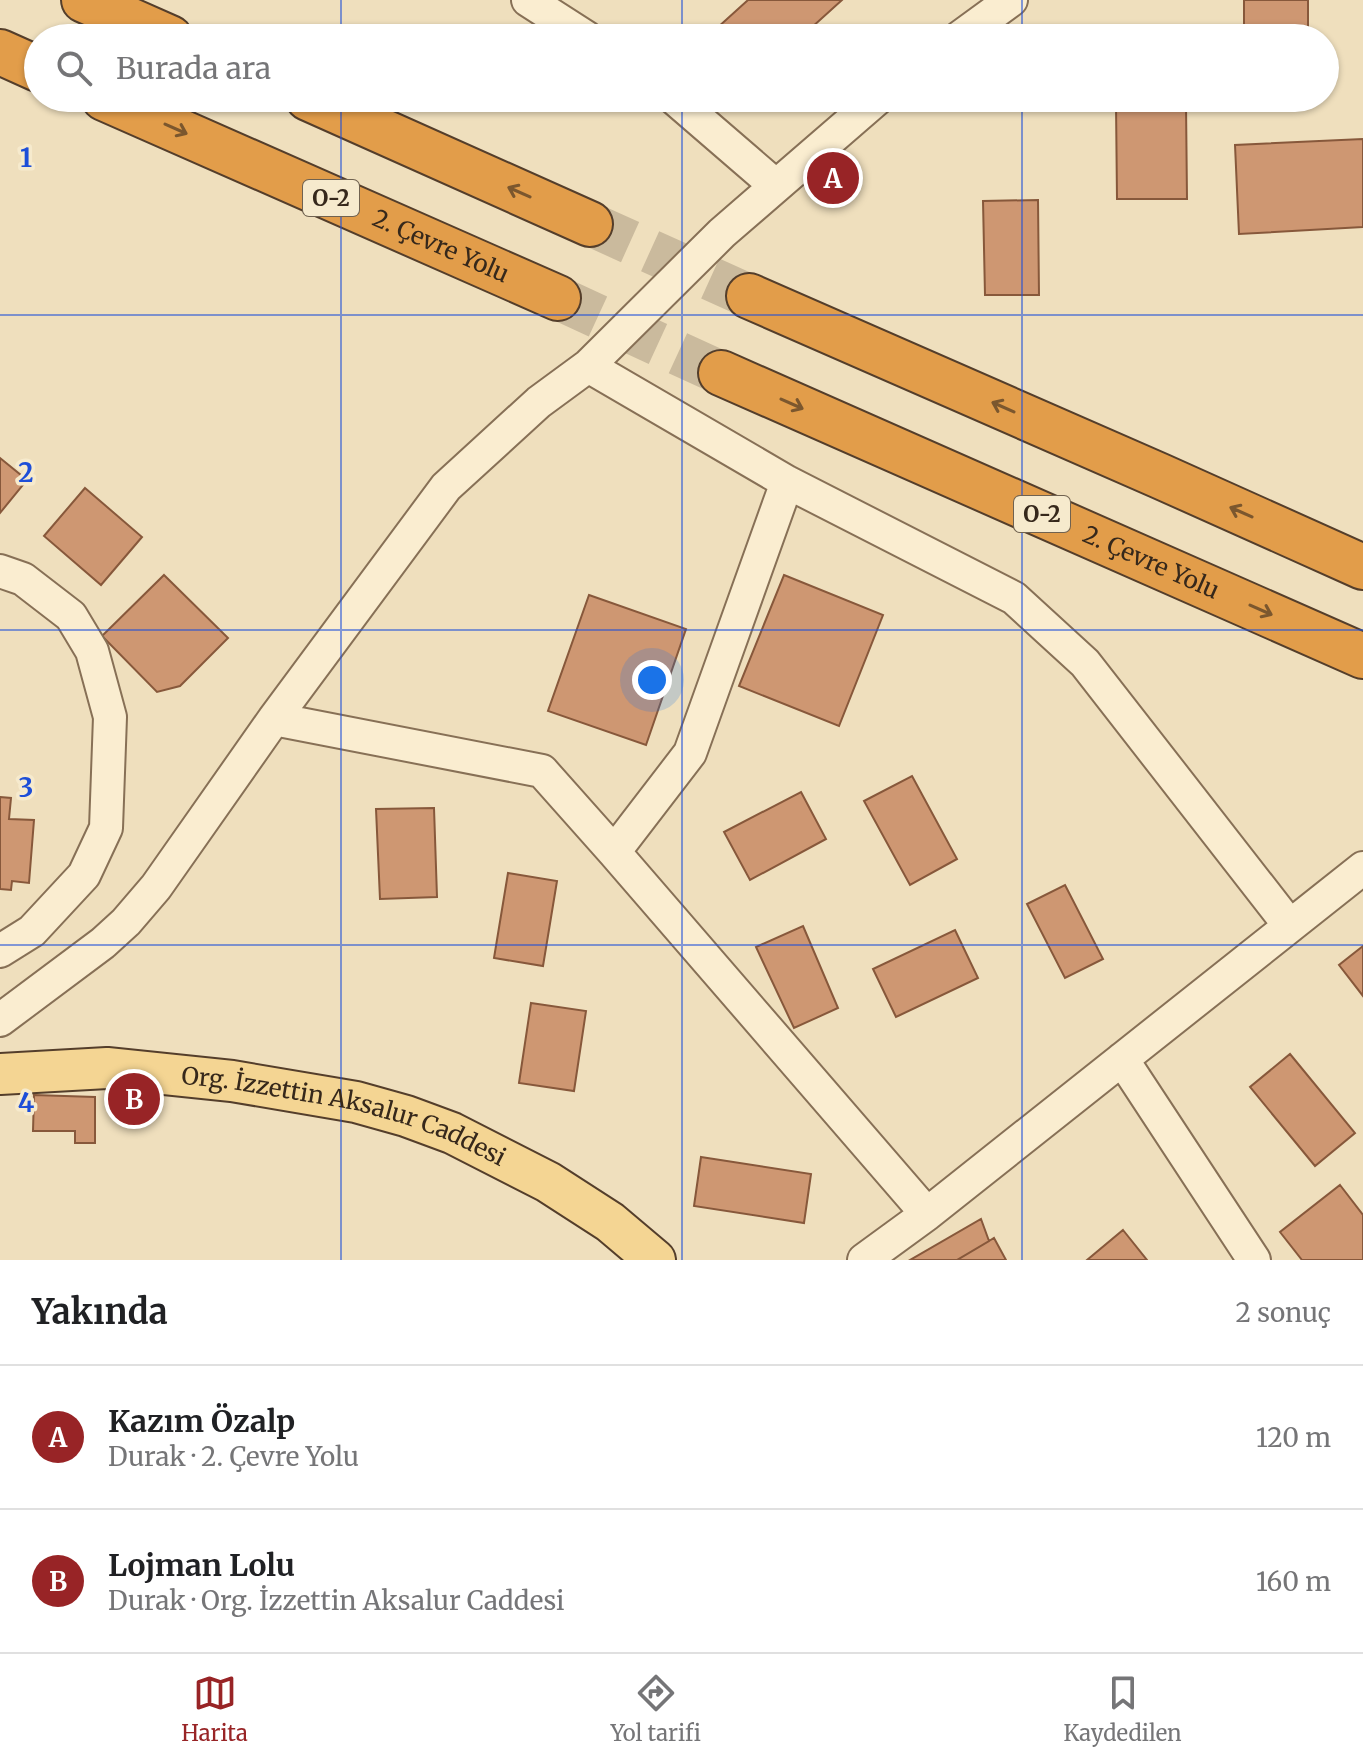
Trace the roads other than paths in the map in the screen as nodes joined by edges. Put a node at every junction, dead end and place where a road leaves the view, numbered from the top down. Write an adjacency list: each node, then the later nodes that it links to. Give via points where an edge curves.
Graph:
1 (84, 0): 4 (highway)
2 (528, 0): 5 (street)
3 (1011, 0): 6 (street)
4 (138, 24)
5 (565, 24)
6 (978, 24)
7 (0, 52): 8 (highway)
8 (24, 63)
9 (136, 112): 16 (highway, 2. Çevre Yolu / O-2, one-way to 16)
10 (339, 112): 14 (highway, one-way to 10)
11 (690, 112): 13 (street)
12 (862, 112): 13 (street)
13 (776, 186): 17 (street)
14 (590, 224)
15 (749, 296): 20 (highway, one-way to 15)
16 (558, 298)
17 (588, 366): 19 (street); 23 (street, via 539,402 446,487)
18 (721, 373): 22 (highway, 2. Çevre Yolu / O-2, one-way to 22)
19 (787, 482): 24 (street, via 690,753); 26 (street, via 1014,598 1085,663)
20 (1363, 567)
21 (0, 571): 27 (street, via 23,579 71,616 92,651 110,717 106,828 90,863 32,931)
22 (1363, 656)
23 (274, 719): 24 (street, via 542,771); 28 (street, via 126,922)
24 (614, 852): 31 (street)
25 (1363, 868): 26 (street)
26 (1290, 926): 29 (street)
27 (0, 951)
28 (0, 1020)
29 (1122, 1059): 31 (street); 34 (street)
30 (0, 1074): 32 (main road, Org. İzzettin Aksalur Caddesi, via 107,1068 232,1081 406,1116 548,1182 610,1222)
31 (927, 1214): 33 (street)
32 (655, 1260)
33 (864, 1260)
34 (1254, 1260)

